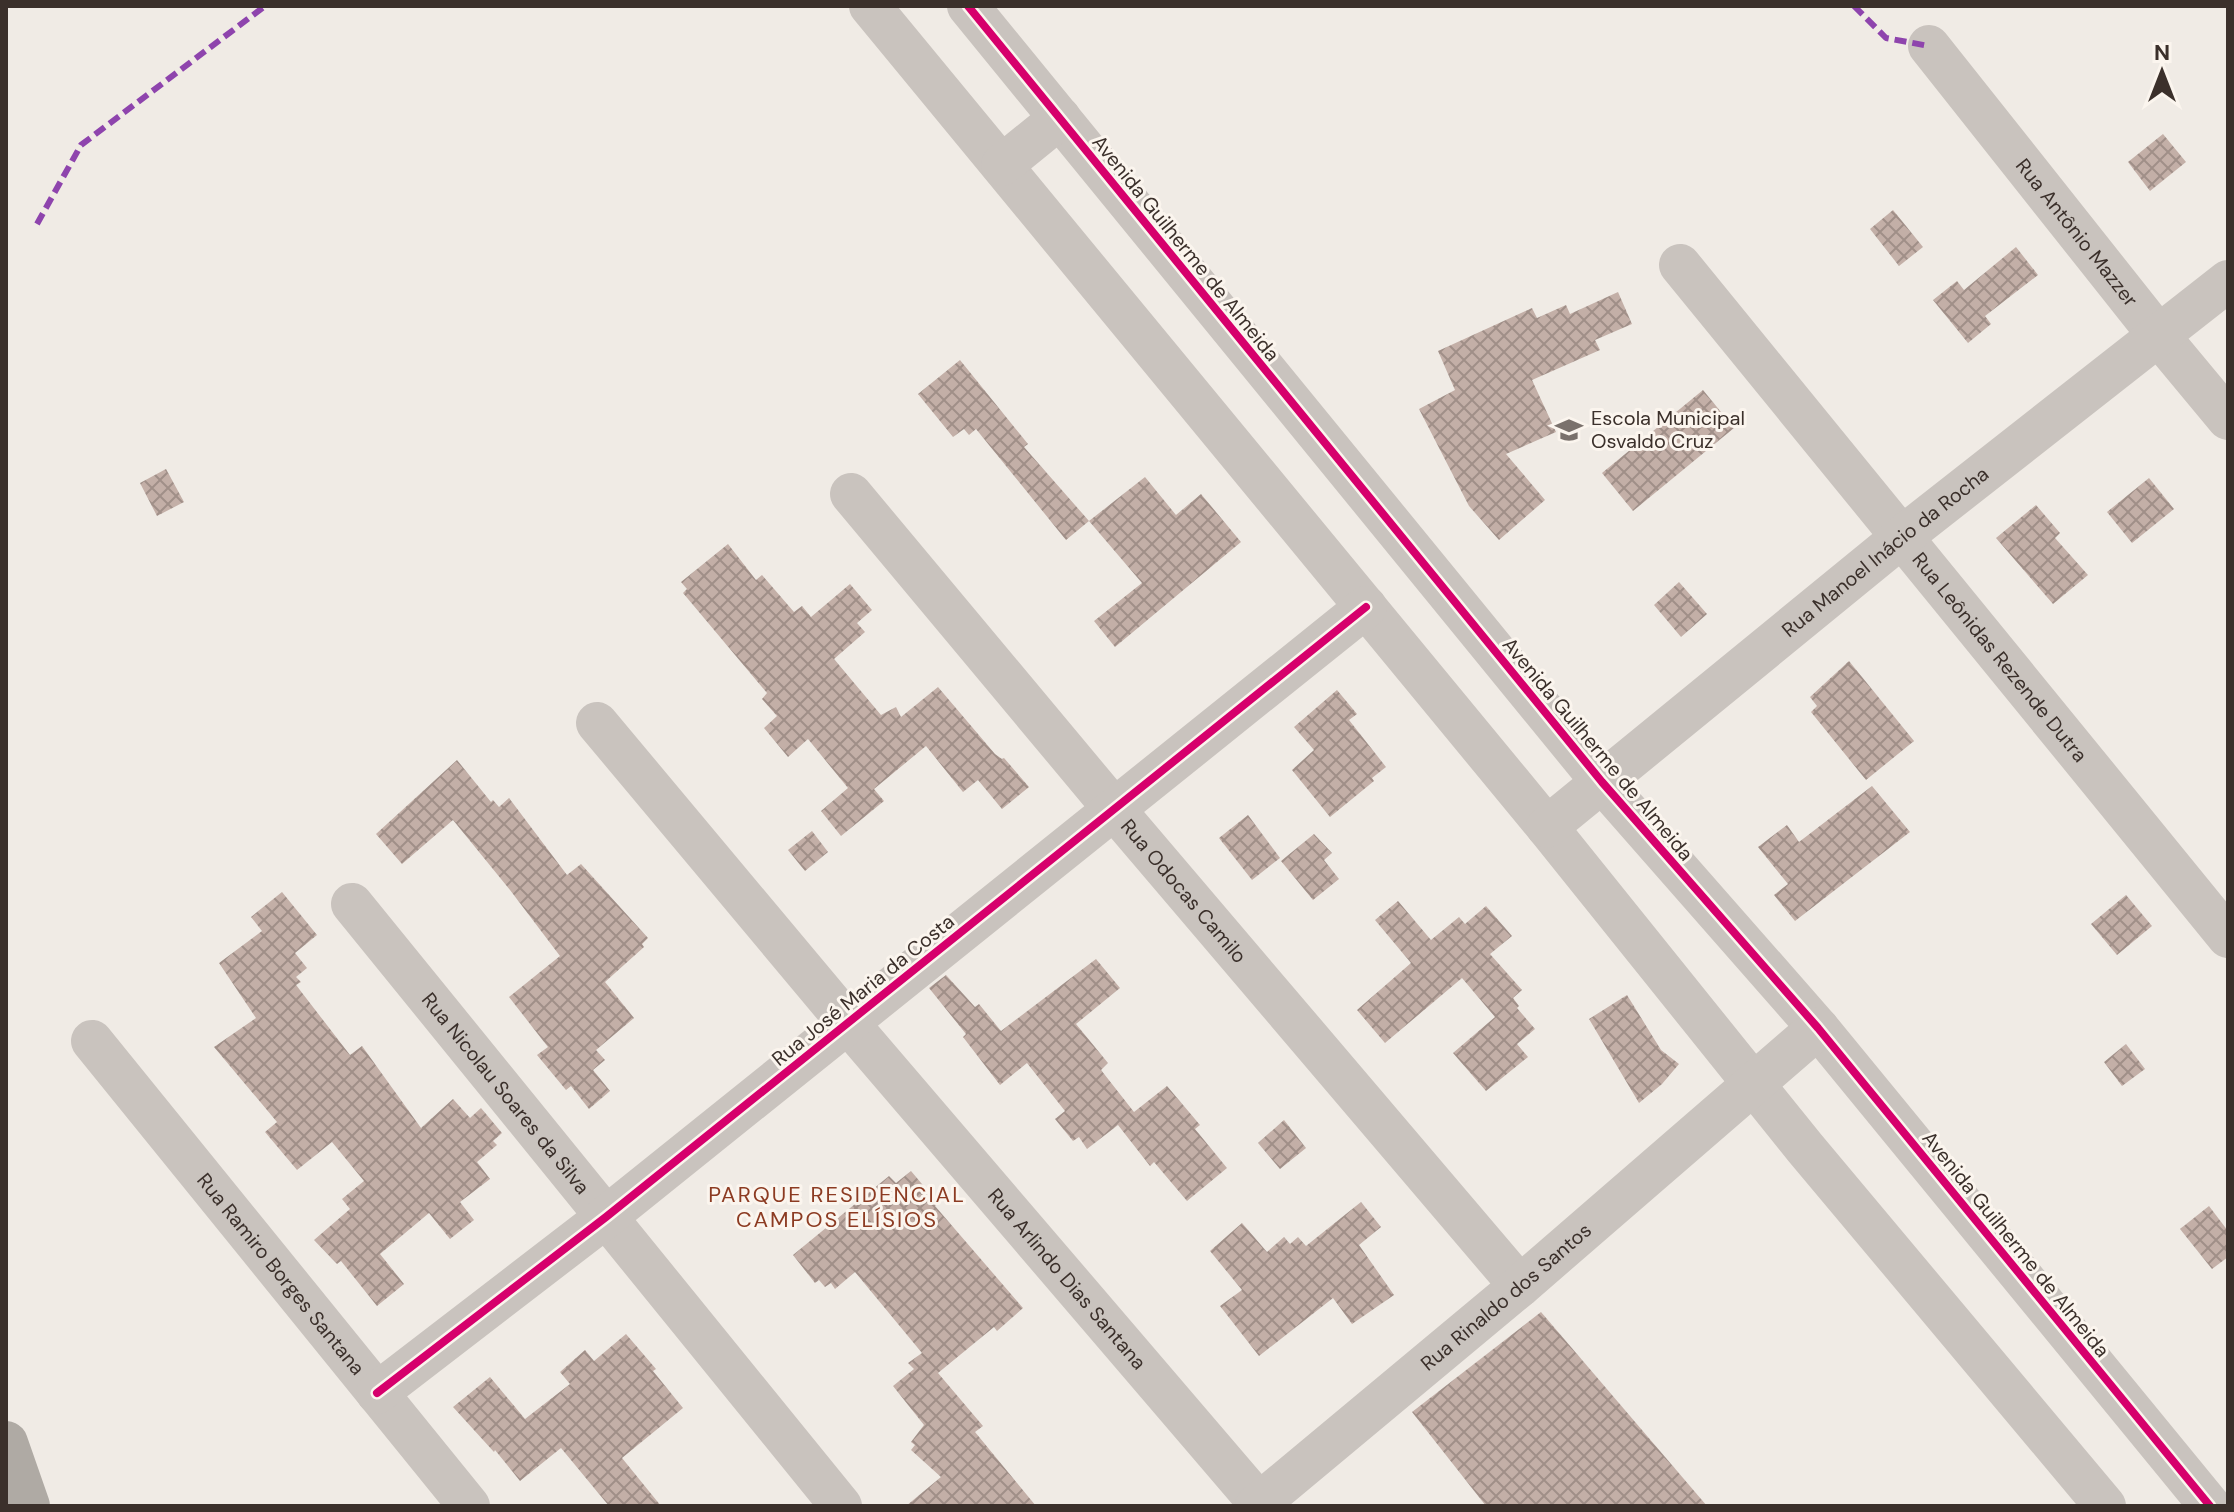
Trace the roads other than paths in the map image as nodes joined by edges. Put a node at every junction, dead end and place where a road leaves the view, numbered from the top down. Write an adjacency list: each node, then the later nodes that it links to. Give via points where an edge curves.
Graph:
1 (870, 6): 5 (street)
2 (968, 6): 4 (street, Avenida Guilherme de Almeida)
3 (1929, 46): 8 (street, Rua Antônio Mazzer)
4 (1060, 118): 5 (street); 14 (street, Avenida Guilherme de Almeida)
5 (1002, 165): 12 (street)
6 (1680, 265): 11 (street, Rua Leônidas Rezende Dutra)
7 (2228, 281): 8 (street, Rua Manoel Inácio da Rocha)
8 (2159, 336): 9 (street, Rua Antônio Mazzer); 11 (street, Rua Manoel Inácio da Rocha)
9 (2228, 419)
10 (851, 494): 15 (street, Rua Odocas Camilo)
11 (1903, 536): 14 (street, Rua Manoel Inácio da Rocha); 18 (street, Rua Leônidas Rezende Dutra)
12 (1366, 607): 15 (street, Rua José Maria da Costa); 16 (street)
13 (597, 723): 19 (street, Rua Arlindo Dias Santana)
14 (1602, 782): 16 (street, Rua Manoel Inácio da Rocha); 20 (street, Avenida Guilherme de Almeida)
15 (1114, 809): 19 (street, Rua José Maria da Costa); 24 (street, Rua Odocas Camilo)
16 (1547, 827): 22 (street)
17 (352, 904): 23 (street, Rua Nicolau Soares da Silva)
18 (2228, 937)
19 (848, 1023): 23 (street, Rua José Maria da Costa); 27 (street, Rua Arlindo Dias Santana)
20 (1818, 1028): 22 (street, Rua Rinaldo dos Santos); 32 (street, Avenida Guilherme de Almeida)
21 (92, 1041): 25 (street, Rua Ramiro Borges Santana)
22 (1754, 1083): 24 (street, Rua Rinaldo dos Santos); 31 (street)
23 (606, 1217): 25 (street, Rua José Maria da Costa); 30 (street, Rua Nicolau Soares da Silva)
24 (1520, 1286): 27 (street, Rua Rinaldo dos Santos)
25 (377, 1393): 29 (street, Rua Ramiro Borges Santana)
26 (6, 1443): 28 (highway)
27 (1258, 1505)
28 (28, 1506)
29 (469, 1506)
30 (841, 1506)
31 (2105, 1506)
32 (2210, 1506)

